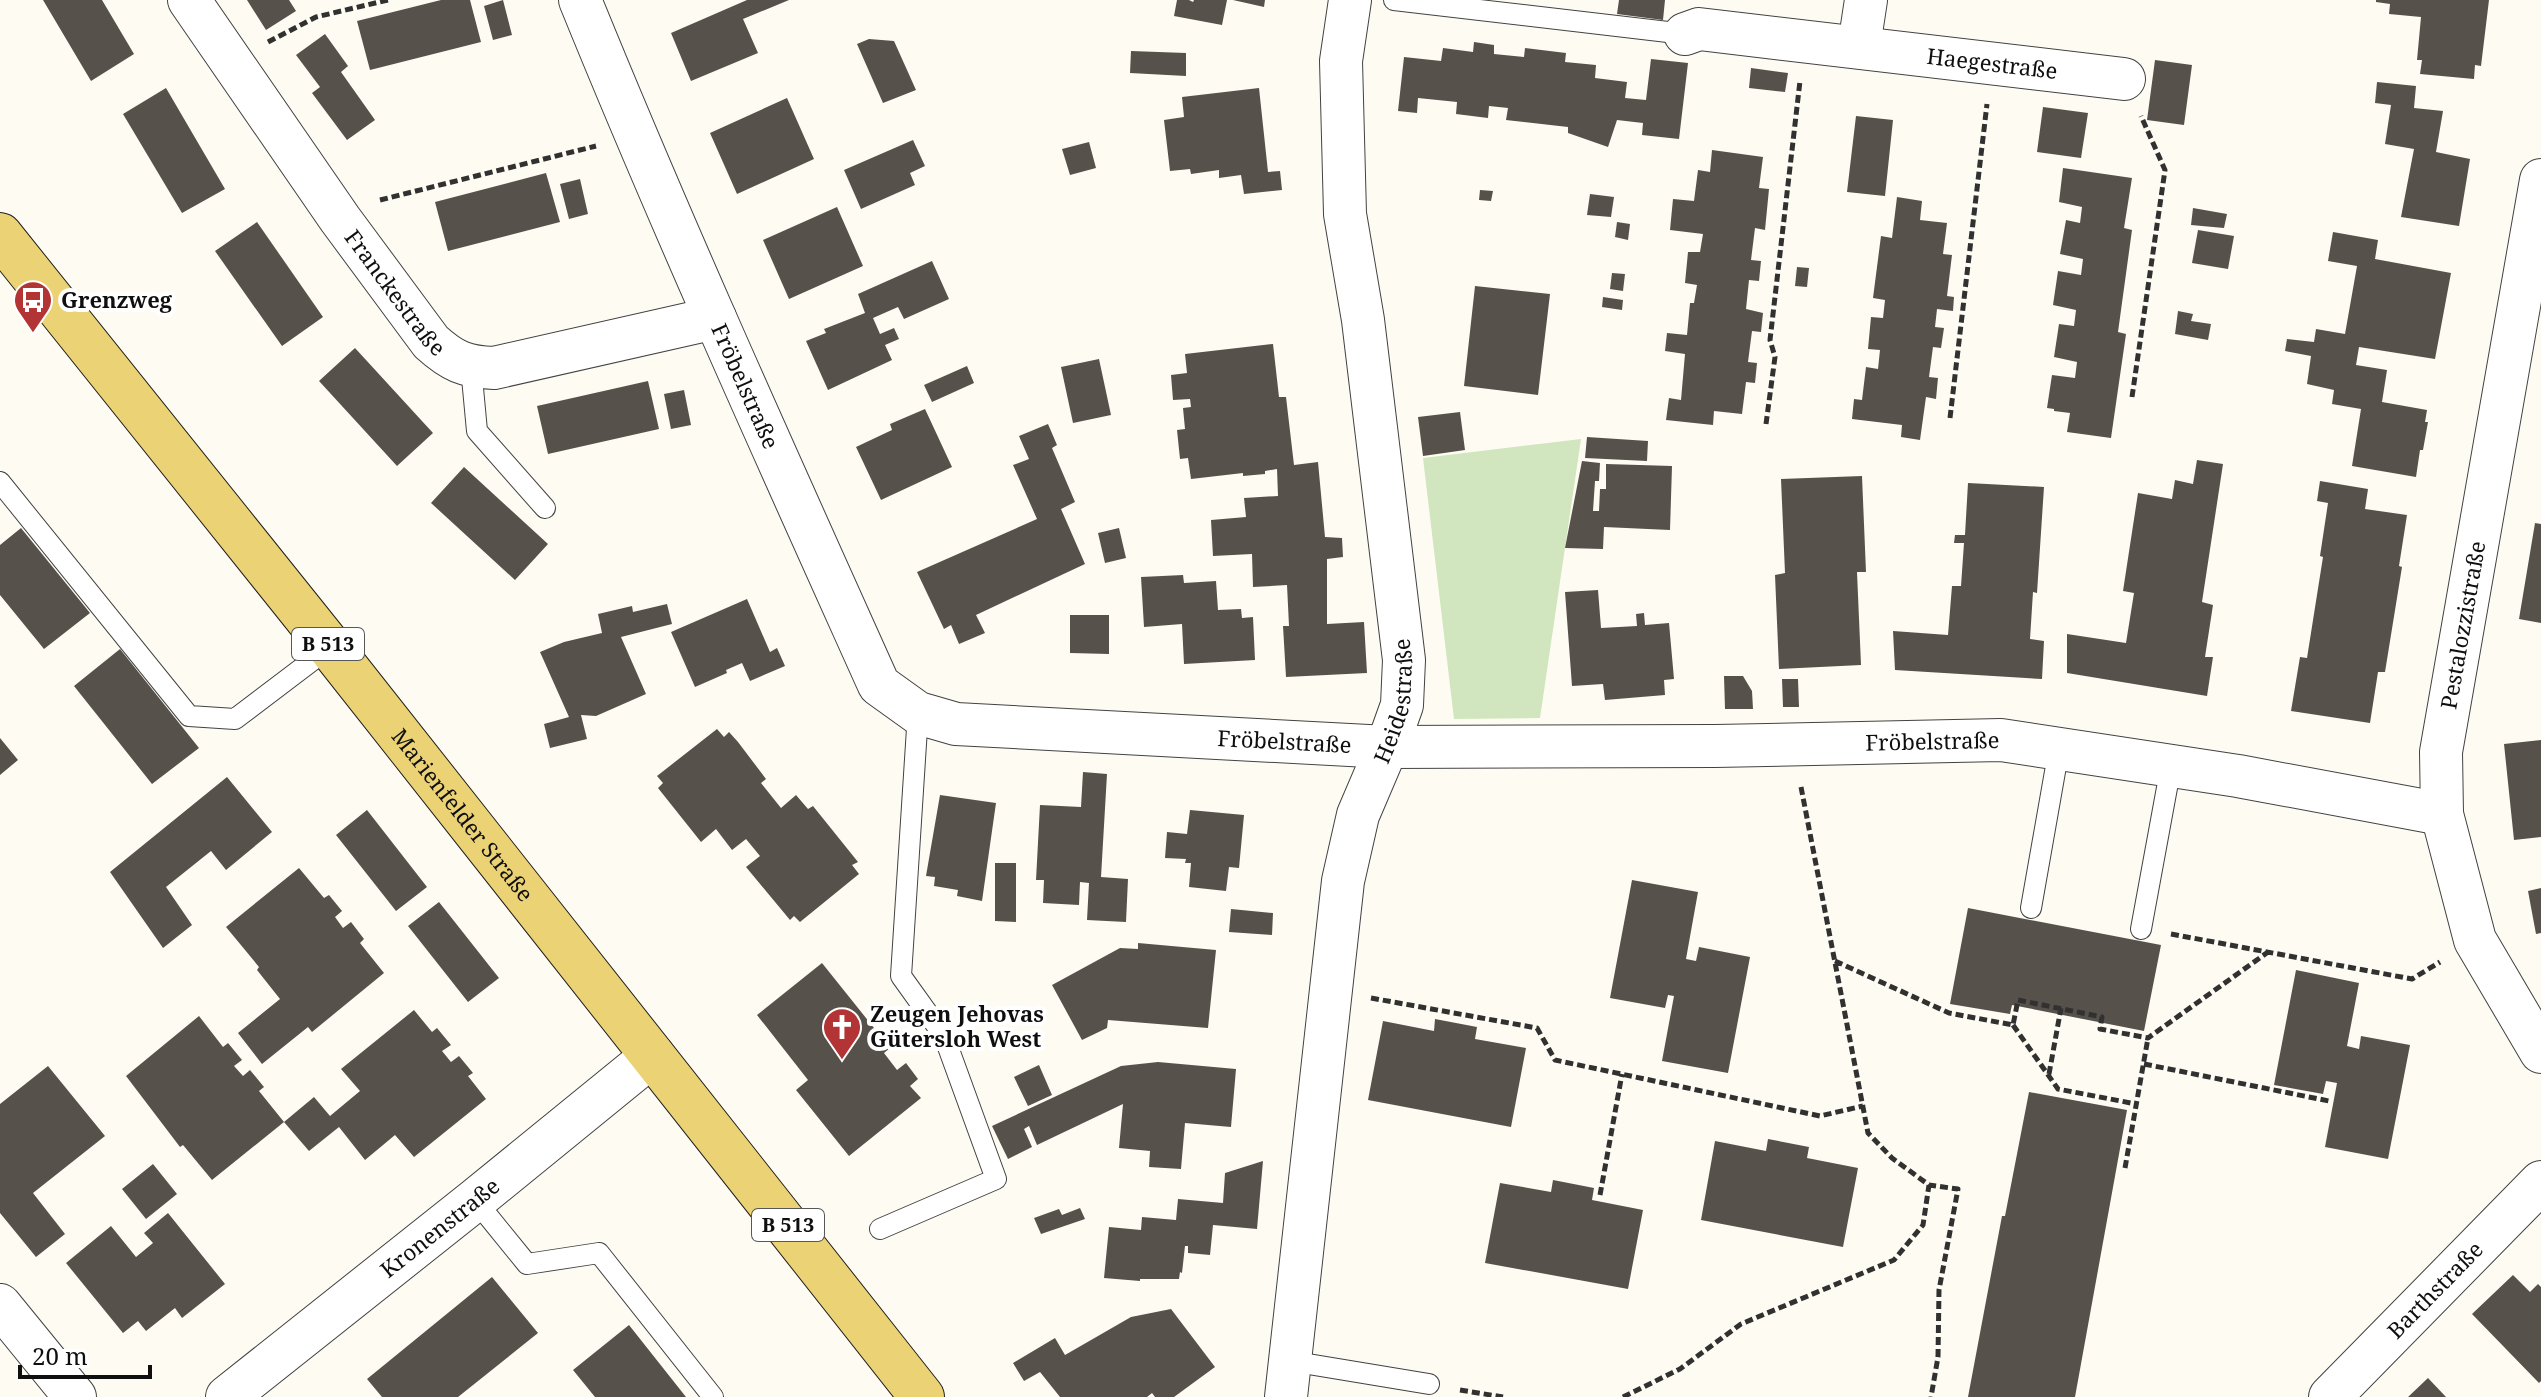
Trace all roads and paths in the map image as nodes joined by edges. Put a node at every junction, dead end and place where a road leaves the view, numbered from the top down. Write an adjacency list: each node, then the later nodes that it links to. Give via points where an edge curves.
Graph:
1 (189, 0): 10 (street, Franckestraße)
2 (388, 0): 10 (path, via 316,17)
3 (580, 0): 13 (street, Fröbelstraße)
4 (1350, 0): 27 (street, Heidestraße, via 1341,61 1345,214 1404,660 1402,705)
5 (1394, 0): 7 (lane)
6 (1866, 0): 9 (street)
7 (1685, 34): 8 (street, Haegestraße, via 1699,29)
8 (1805, 41): 9 (street, Haegestraße); 21 (path, via 1770,340 1775,357)
9 (1859, 46): 11 (street, Haegestraße)
10 (231, 61): 15 (street, Franckestraße)
11 (1992, 63): 12 (street, Haegestraße); 20 (path)
12 (2124, 79): 19 (path, via 2165,170)
13 (635, 136): 15 (path, via 359,206); 17 (street, Fröbelstraße)
14 (2541, 180): 30 (street, Pestalozzistraße, via 2441,752)
15 (340, 219): 18 (street, Franckestraße, via 431,342 447,357)
16 (0, 235): 24 (main road, Marienfelder Straße / B 513)
17 (715, 318): 18 (street, Franckestraße, via 494,368); 25 (street, Fröbelstraße, via 879,685)
18 (471, 367): 23 (lane, via 477,431)
19 (2132, 397)
20 (1950, 418)
21 (1766, 424)
22 (0, 482): 24 (lane, via 189,716 235,719)
23 (545, 508)
24 (330, 647): 41 (main road, Marienfelder Straße / B 513)
25 (918, 713): 27 (street, Fröbelstraße, via 956,724); 53 (lane, via 901,976 944,1036 996,1179)
26 (1792, 742): 27 (street, Fröbelstraße); 28 (street, Fröbelstraße, via 2001,740); 35 (path)
27 (1387, 747): 36 (street, Heidestraße, via 1358,815 1343,881)
28 (2059, 749): 29 (street, Fröbelstraße); 31 (lane)
29 (2171, 766): 30 (street, Fröbelstraße); 32 (lane)
30 (2442, 814): 33 (street, Pestalozzistraße)
31 (2031, 908)
32 (2141, 929): 34 (path)
33 (2475, 940): 34 (path, via 2412,979); 40 (street, Pestalozzistraße)
34 (2268, 952): 39 (path)
35 (1834, 960): 38 (path, via 1949,1013); 47 (path)
36 (1331, 990): 43 (path, via 1537,1028 1555,1060); 55 (street, Heidestraße)
37 (2061, 1008): 38 (path, via 2018,1000); 39 (path, via 2102,1017 2100,1029); 44 (path)
38 (2013, 1025): 44 (path)
39 (2148, 1038): 42 (path)
40 (2541, 1052)
41 (653, 1055): 52 (street, Kronenstraße); 60 (main road, Marienfelder Straße / B 513)
42 (2144, 1064): 45 (path); 46 (path)
43 (1622, 1074): 47 (path, via 1820,1116); 51 (path)
44 (2048, 1075): 46 (path, via 2058,1089)
45 (2329, 1101)
46 (2136, 1104): 48 (path)
47 (1863, 1106): 50 (path, via 1868,1133)
48 (2125, 1168)
49 (2541, 1182): 64 (street, Barthstraße)
50 (1929, 1185): 62 (path, via 1923,1225 1894,1260 1741,1324 1680,1369); 63 (path, via 1958,1189 1939,1290)
51 (1600, 1195)
52 (475, 1200): 58 (street, Kronenstraße); 59 (lane, via 527,1264 599,1253)
53 (880, 1229)
54 (0, 1305): 57 (street)
55 (1288, 1379): 56 (lane)
56 (1429, 1384): 61 (path)
57 (75, 1397)
58 (227, 1397)
59 (713, 1397)
60 (922, 1397)
61 (1503, 1397)
62 (1623, 1397)
63 (1931, 1397)
64 (2330, 1397)

